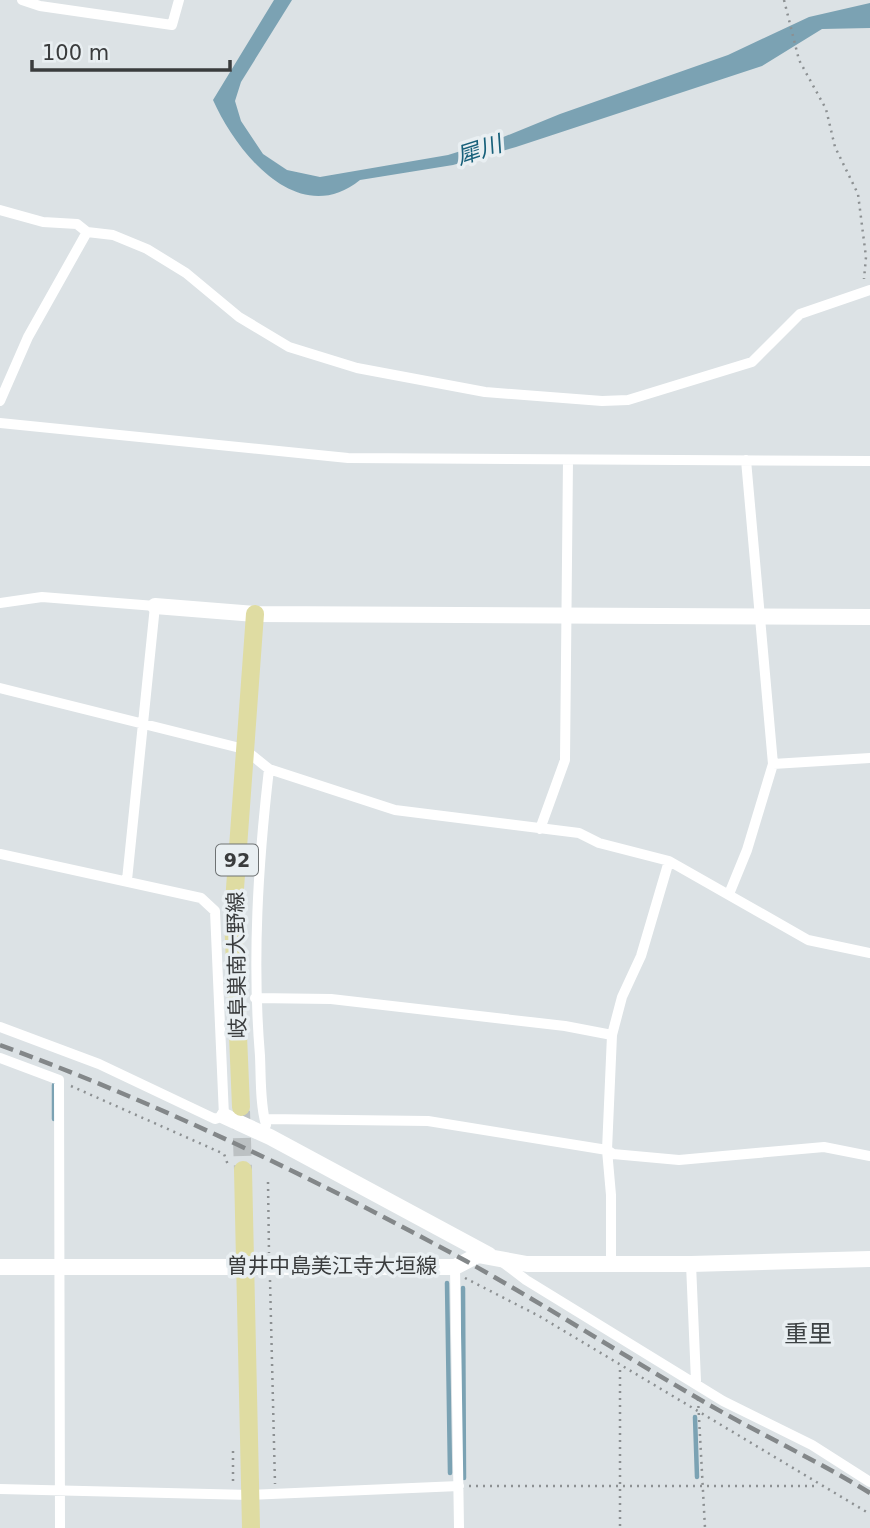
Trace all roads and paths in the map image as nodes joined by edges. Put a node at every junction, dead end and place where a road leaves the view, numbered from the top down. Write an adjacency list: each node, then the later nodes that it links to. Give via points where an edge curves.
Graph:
1 (22, 0): 2 (street, via 172,25)
2 (179, 0)
3 (784, 0): 6 (path, via 797,50 826,109 835,148 858,194 866,257 866,273)
4 (0, 210): 5 (street, via 43,222 76,223)
5 (87, 232): 7 (street, via 113,235 147,249 274,341 313,356 447,386 602,401 628,400 752,362 800,314); 8 (street, via 28,337)
6 (858, 285)
7 (870, 290)
8 (0, 401)
9 (0, 423): 10 (street, via 348,458)
10 (568, 460): 11 (street); 16 (street)
11 (746, 460): 12 (street); 17 (street)
12 (870, 461)
13 (0, 603): 14 (street, via 42,597)
14 (155, 606): 15 (street); 20 (street)
15 (255, 614): 16 (street); 21 (main road, 岐阜巣南大野線 / 92)
16 (566, 615): 17 (street); 25 (street, via 565,760)
17 (761, 616): 18 (street); 23 (street)
18 (870, 617)
19 (0, 688): 20 (street)
20 (143, 722): 21 (street); 28 (street)
21 (244, 748): 24 (street); 35 (main road, 岐阜巣南大野線 / 92, via 233,916)
22 (870, 758): 23 (street)
23 (773, 764): 29 (street)
24 (269, 769): 25 (street, via 395,810); 31 (street, via 260,850)
25 (540, 829): 27 (street, via 579,832 599,843)
26 (0, 854): 28 (street)
27 (669, 861): 29 (street); 33 (street)
28 (127, 880): 36 (street, via 201,898 215,911)
29 (729, 894): 30 (street, via 808,940)
30 (870, 953)
31 (255, 998): 33 (street, via 331,999); 37 (street)
32 (0, 1027): 36 (street, via 99,1064 215,1119)
33 (612, 1035): 39 (street)
34 (0, 1058): 49 (street, via 59,1080)
35 (241, 1107)
36 (225, 1116): 38 (street)
37 (265, 1119): 38 (street); 39 (street, via 428,1121)
38 (270, 1137): 43 (street)
39 (607, 1150): 40 (street, via 679,1160 824,1147); 45 (street)
40 (870, 1156)
41 (243, 1170): 62 (main road)
42 (268, 1182): 47 (path)
43 (497, 1258): 45 (street, 曽井中島美江寺大垣線, via 527,1264); 50 (street, 曽井中島美江寺大垣線, via 478,1255); 52 (street)
44 (870, 1259): 46 (street, 曽井中島美江寺大垣線)
45 (611, 1264): 46 (street, 曽井中島美江寺大垣線)
46 (691, 1264): 52 (street)
47 (264, 1265): 49 (street, 曽井中島美江寺大垣線); 50 (street, 曽井中島美江寺大垣線); 61 (path)
48 (0, 1267): 49 (street, 曽井中島美江寺大垣線)
49 (60, 1267): 60 (street)
50 (456, 1272): 53 (path, via 539,1316); 56 (street)
51 (620, 1370): 57 (path)
52 (696, 1381): 54 (street, via 723,1401 812,1445)
53 (698, 1413): 55 (path); 58 (path)
54 (869, 1480)
55 (704, 1485): 57 (path); 58 (path); 68 (path)
56 (459, 1486): 57 (path); 61 (street); 66 (street)
57 (621, 1486): 67 (path)
58 (819, 1486): 63 (path)
59 (0, 1489): 60 (street)
60 (60, 1489): 62 (street); 64 (street)
61 (275, 1494): 62 (street)
62 (251, 1495): 65 (main road)
63 (870, 1514)
64 (60, 1528)
65 (251, 1528)
66 (459, 1528)
67 (620, 1528)
68 (705, 1528)

